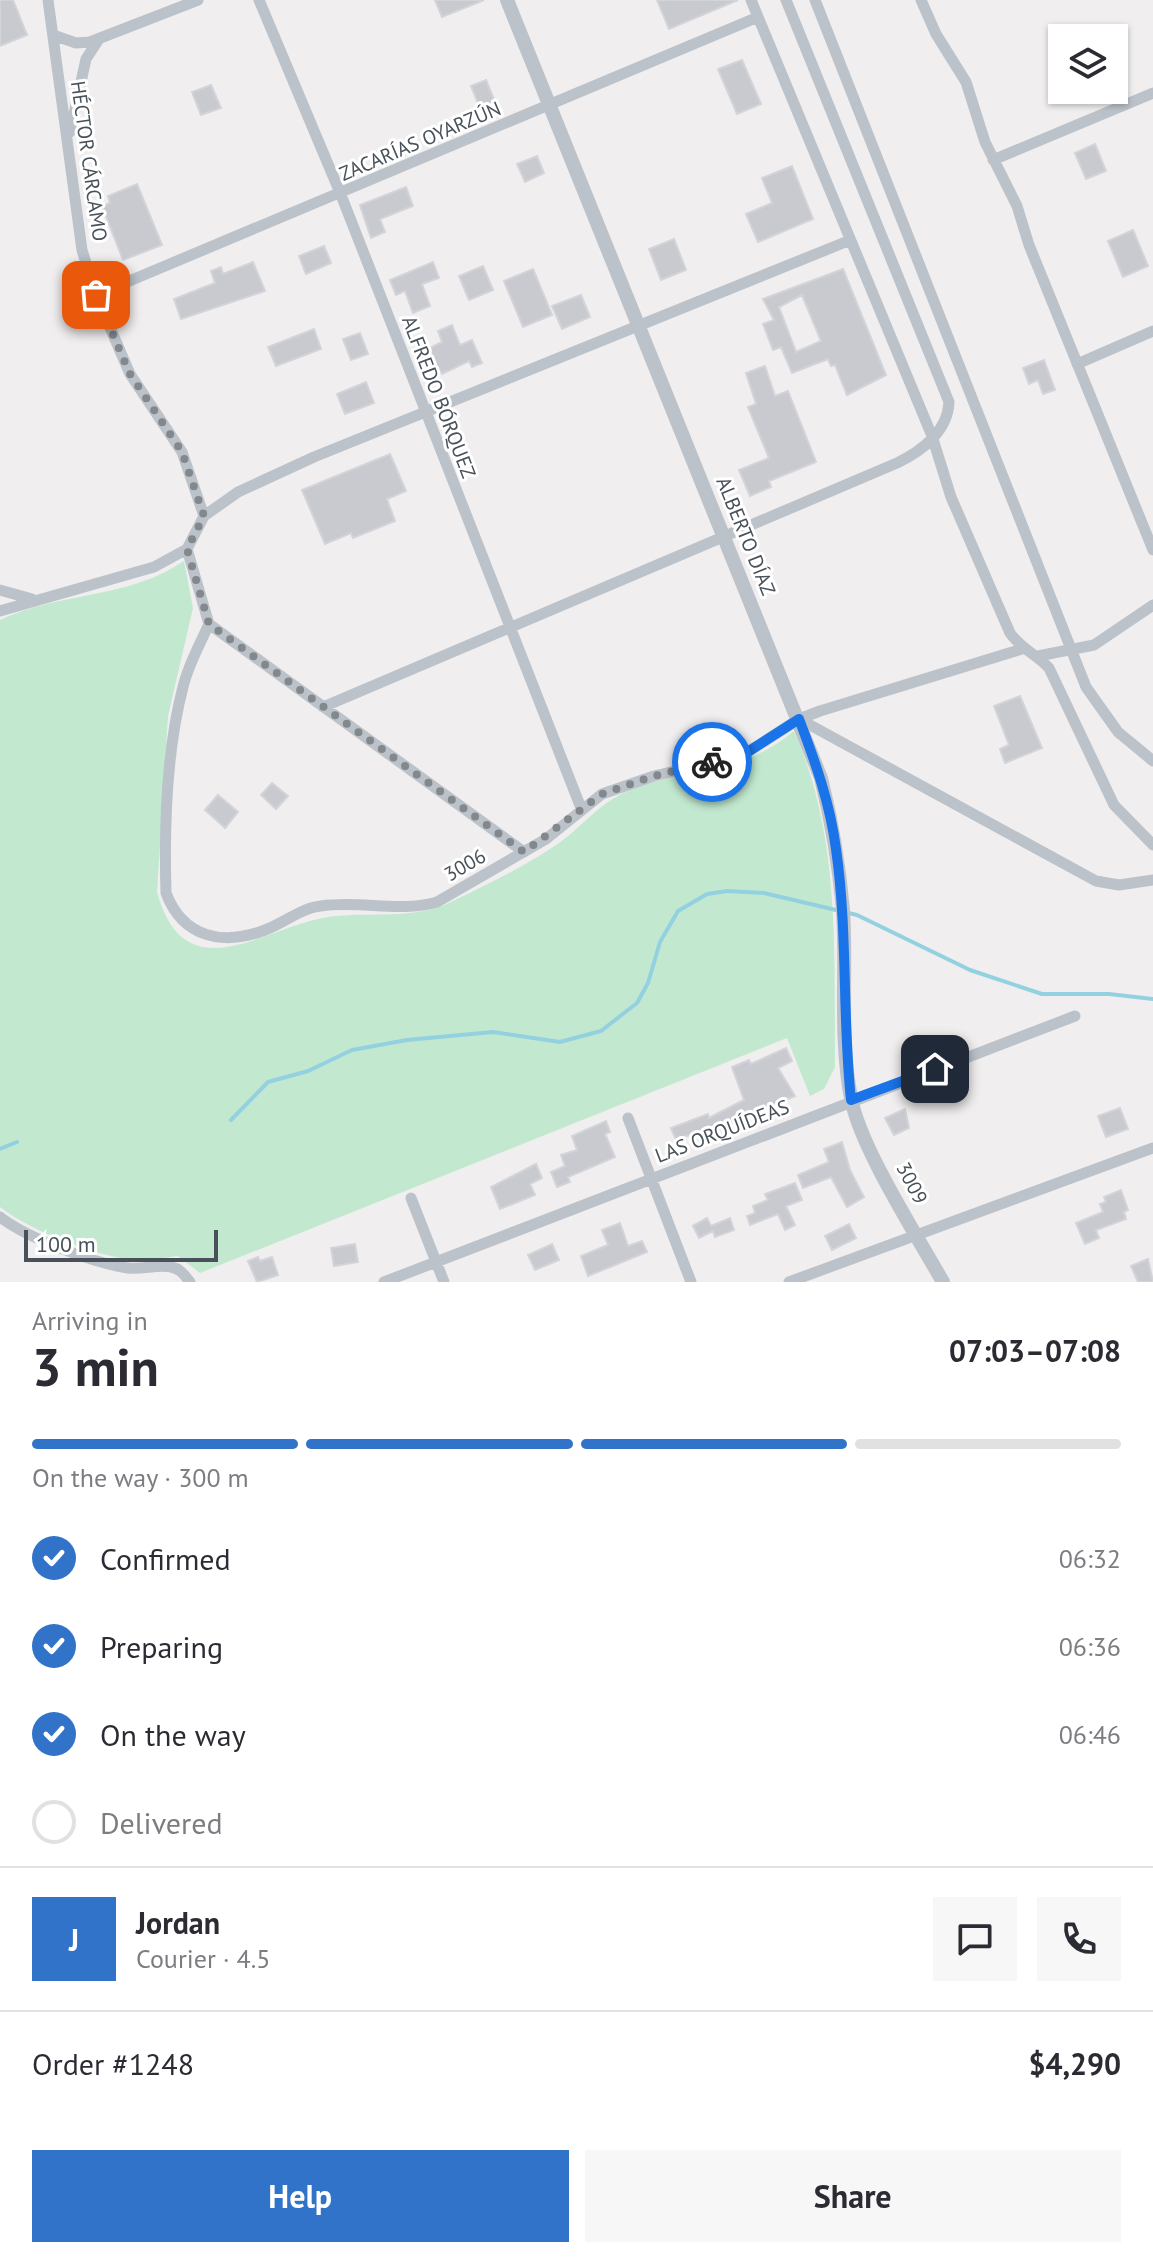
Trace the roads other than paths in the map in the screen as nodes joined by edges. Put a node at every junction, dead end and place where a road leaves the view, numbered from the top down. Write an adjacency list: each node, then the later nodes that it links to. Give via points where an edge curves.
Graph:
1 (48, 0): 10 (street, HÉCTOR CÁRCAMO)
2 (198, 0): 11 (street)
3 (259, 0): 16 (street, ALFREDO BÓRQUEZ)
4 (507, 0): 13 (street, ALBERTO DÍAZ)
5 (751, 0): 9 (street)
6 (786, 0): 23 (street, via 949,402 945,427)
7 (815, 0): 35 (street)
8 (921, 0): 15 (street, via 966,82)
9 (758, 17): 13 (street, ZACARÍAS OYARZÚN); 17 (street)
10 (53, 35): 11 (street, via 76,43); 14 (street, HÉCTOR CÁRCAMO)
11 (99, 39): 14 (street, via 86,59)
12 (1153, 93): 15 (street)
13 (551, 105): 16 (street, ZACARÍAS OYARZÚN); 19 (street, ALBERTO DÍAZ)
14 (68, 141): 18 (street, HÉCTOR CÁRCAMO, via 82,250)
15 (993, 160): 21 (street, via 1017,206)
16 (341, 195): 18 (street, ZACARÍAS OYARZÚN); 22 (street, ALFREDO BÓRQUEZ)
17 (848, 241): 19 (street); 23 (street)
18 (96, 295): 24 (street, HÉCTOR CÁRCAMO, via 130,374 182,452)
19 (637, 327): 22 (street); 25 (street, ALBERTO DÍAZ)
20 (1153, 331): 21 (street)
21 (1077, 364): 27 (street)
22 (425, 412): 24 (street, via 238,492); 33 (street, ALFREDO BÓRQUEZ)
23 (932, 436): 25 (street, via 915,455); 34 (street, via 951,497 1010,633)
24 (204, 516): 26 (street)
25 (724, 536): 33 (street); 38 (street, ALBERTO DÍAZ)
26 (187, 549): 29 (street, via 133,576); 32 (street)
27 (1153, 550)
28 (0, 590): 29 (street)
29 (32, 600): 31 (street)
30 (1153, 605): 35 (street, via 1108,639)
31 (0, 611)
32 (209, 624): 37 (street); 42 (street, 3006, via 176,717 165,874 169,902 183,923 211,937 234,939 321,906 420,907)
33 (511, 628): 37 (street); 40 (street, ALFREDO BÓRQUEZ)
34 (1022, 649): 36 (street); 38 (street, 3006)
35 (1072, 651): 36 (street); 39 (street, via 1104,716)
36 (1038, 656): 41 (street, via 1049,668 1114,805)
37 (323, 707): 42 (street)
38 (799, 719): 40 (street, 3006, via 743,755 622,786); 43 (street, via 1096,881 1119,885); 45 (street, ALBERTO DÍAZ, via 821,778 836,847)
39 (1153, 761)
40 (581, 808): 42 (street, 3006)
41 (1153, 845)
42 (524, 852)
43 (1153, 880)
44 (1075, 1016): 45 (street, LAS ORQUÍDEAS)
45 (851, 1100): 48 (street, LAS ORQUÍDEAS); 51 (street, 3009)
46 (628, 1118): 48 (street)
47 (1153, 1148): 51 (street)
48 (650, 1178): 52 (street, LAS ORQUÍDEAS); 56 (street)
49 (411, 1198): 52 (street)
50 (0, 1217): 53 (street, via 54,1245 125,1268 169,1266 181,1270)
51 (915, 1235): 57 (street); 58 (street, 3009)
52 (436, 1261): 54 (street, LAS ORQUÍDEAS); 55 (street)
53 (190, 1282)
54 (384, 1282)
55 (444, 1282)
56 (691, 1282)
57 (789, 1282)
58 (943, 1282)

